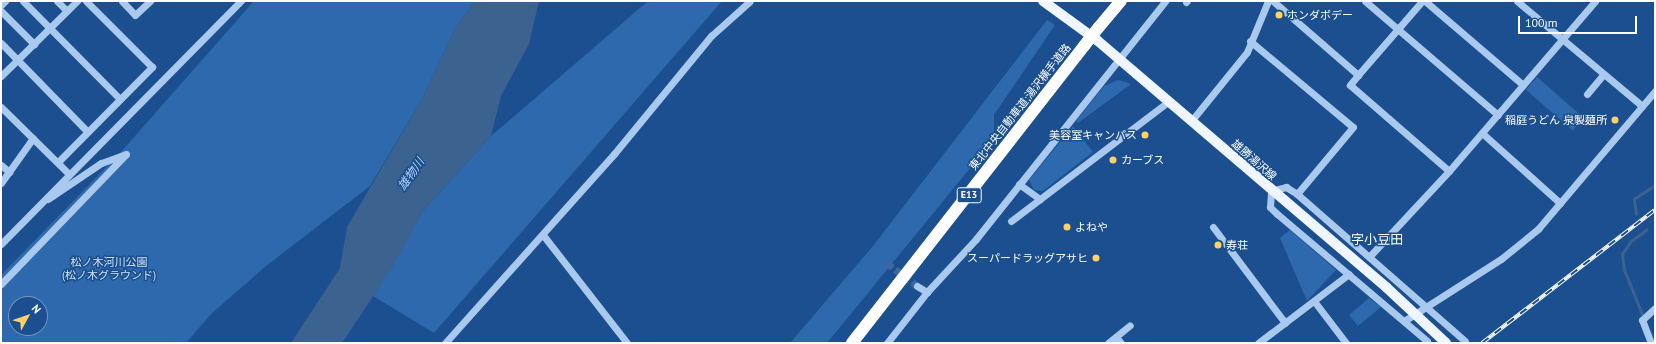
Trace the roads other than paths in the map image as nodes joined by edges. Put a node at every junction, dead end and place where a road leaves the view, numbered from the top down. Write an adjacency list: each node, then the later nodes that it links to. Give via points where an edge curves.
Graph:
1 (5, 1): 20 (street)
2 (23, 1): 23 (street)
3 (57, 1): 22 (street)
4 (77, 1): 22 (street)
5 (86, 1): 37 (street, via 152,67)
6 (122, 1): 7 (street, via 135,15)
7 (150, 1)
8 (241, 1): 50 (street)
9 (750, 1): 60 (street, via 710,36)
10 (1120, 1): 78 (highway, 東北中央自動車道;湯沢横手道路 / E13, bridge)
11 (1165, 1): 29 (street)
12 (1268, 1): 26 (street)
13 (1273, 1): 33 (street)
14 (1365, 1): 24 (street)
15 (1422, 1): 24 (street)
16 (1425, 1): 34 (street)
17 (1517, 1): 25 (street)
18 (1047, 2): 29 (main road, 雄勝湯沢線)
19 (1592, 2): 25 (street)
20 (1, 5)
21 (1, 11): 28 (street)
22 (67, 11): 23 (street)
23 (50, 28): 28 (street); 37 (street)
24 (1398, 29): 33 (street); 41 (street)
25 (1562, 40): 31 (street); 34 (street)
26 (1250, 42): 42 (street, via 1246,52); 54 (street, via 1353,127)
27 (1, 43): 30 (street)
28 (34, 44): 30 (street)
29 (1117, 58): 38 (main road, 雄勝湯沢線); 52 (street)
30 (17, 60): 32 (street); 43 (street)
31 (1604, 74): 36 (street); 39 (street)
32 (1, 75)
33 (1358, 75): 48 (street, via 1350,85)
34 (1523, 86): 41 (street)
35 (1655, 91): 39 (street)
36 (1587, 94)
37 (120, 99): 43 (street)
38 (1169, 101): 42 (main road, 雄勝湯沢線); 55 (street)
39 (1642, 106): 57 (street)
40 (1, 107): 45 (street)
41 (1498, 115): 44 (street)
42 (1192, 120): 53 (main road, 雄勝湯沢線)
43 (88, 132): 46 (street)
44 (1482, 133): 48 (street); 57 (street)
45 (33, 138): 46 (street); 49 (street)
46 (58, 162): 50 (street)
47 (1, 165): 49 (street)
48 (1449, 171): 62 (street)
49 (9, 172): 51 (street)
50 (68, 173): 56 (street)
51 (1, 183)
52 (1019, 184): 55 (street); 66 (street, via 976,239)
53 (1271, 191): 54 (street, via 1286,187); 63 (street, via 1270,207); 84 (main road, 雄勝湯沢線, bridge, via 1386,287)
54 (1297, 194): 62 (street)
55 (1040, 199): 58 (street)
56 (43, 202): 61 (street); 64 (street, via 101,163 126,154)
57 (1560, 202): 68 (street, via 1538,229 1501,259)
58 (1011, 221)
59 (1213, 226): 71 (street)
60 (543, 235): 76 (street); 77 (street)
61 (1, 244)
62 (1369, 258): 68 (street)
63 (1349, 274): 67 (street); 70 (street)
64 (1, 284)
65 (917, 286): 66 (street)
66 (927, 292): 79 (street)
67 (1314, 301): 71 (street); 83 (street)
68 (1425, 307): 70 (street); 75 (street)
69 (1655, 308): 85 (street, via 1642,320)
70 (1404, 321): 74 (street)
71 (1285, 323): 82 (street)
72 (1130, 325): 73 (street)
73 (1116, 337): 80 (street); 81 (street)
74 (1427, 341)
75 (1465, 341)
76 (445, 343)
77 (627, 343)
78 (852, 343)
79 (887, 343)
80 (1108, 343)
81 (1121, 343)
82 (1258, 343)
83 (1346, 343)
84 (1446, 343)
85 (1651, 343)

